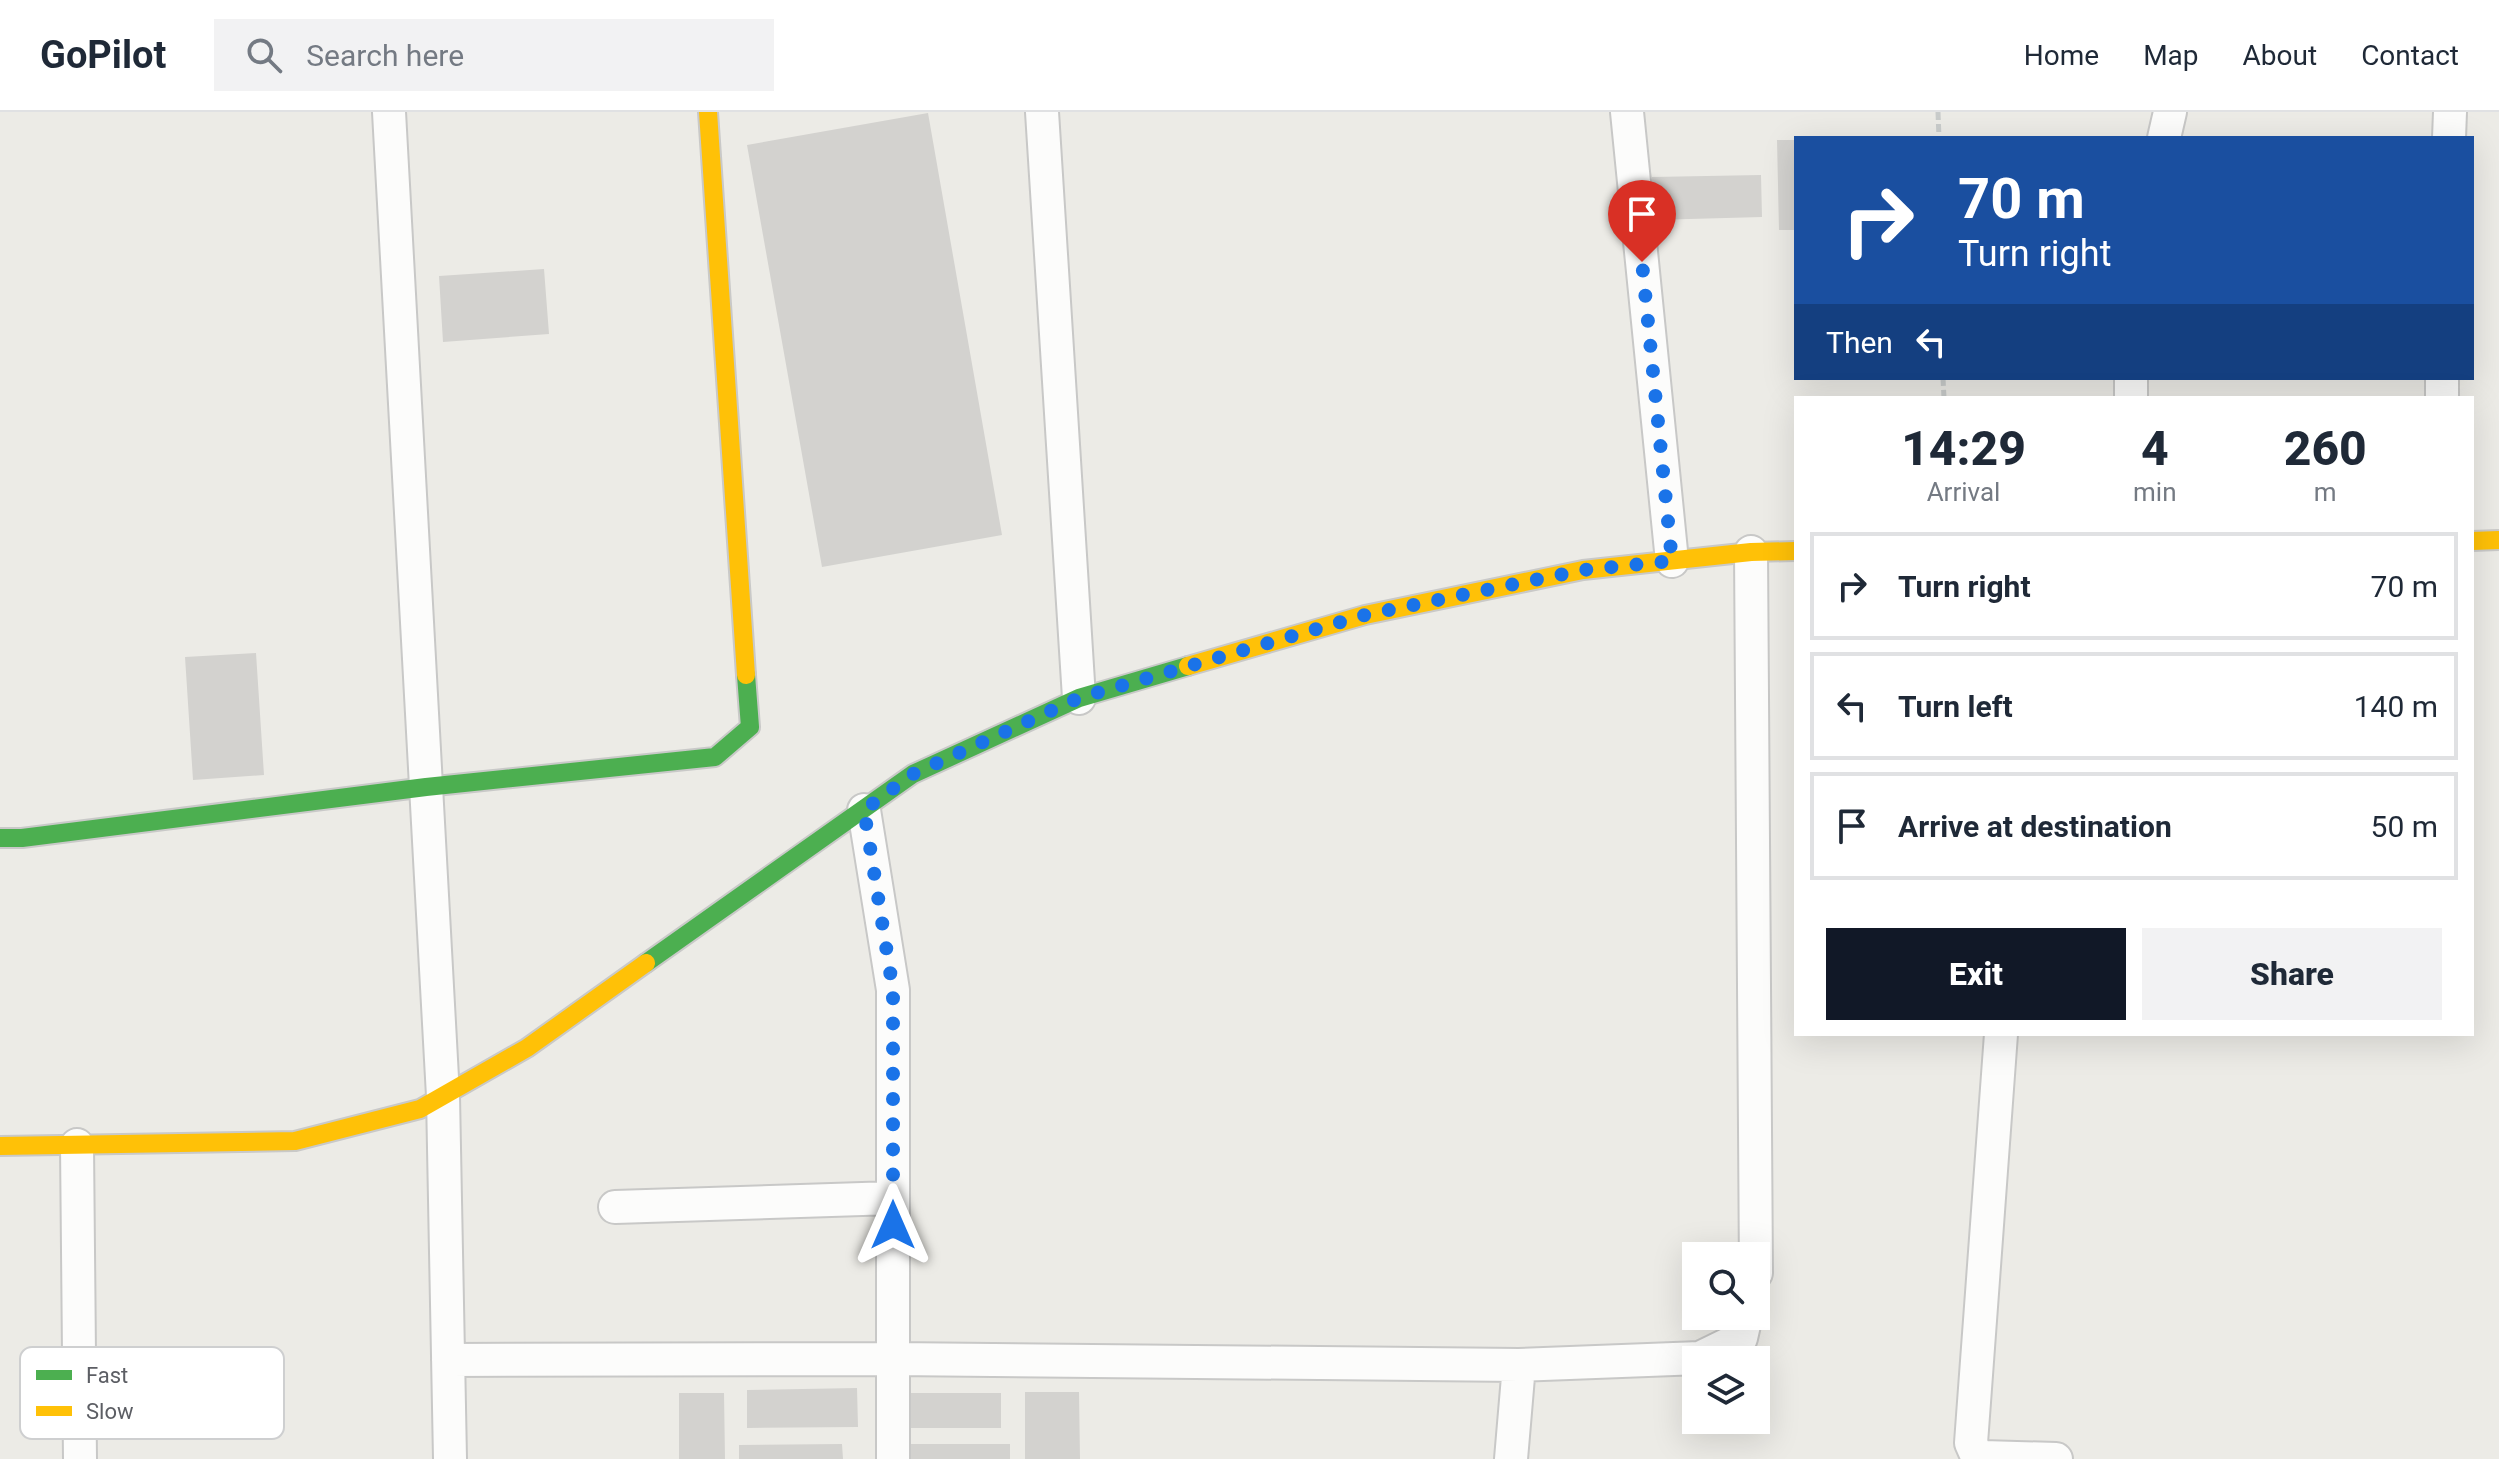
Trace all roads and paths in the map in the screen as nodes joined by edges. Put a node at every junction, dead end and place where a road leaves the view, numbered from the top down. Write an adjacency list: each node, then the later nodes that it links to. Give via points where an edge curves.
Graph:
1 (389, 112): 17 (street)
2 (708, 112): 17 (street, via 750,727 715,757)
3 (1042, 112): 16 (street)
4 (1627, 112): 15 (street)
5 (1938, 112): 8 (path)
6 (2170, 112): 9 (street)
7 (2450, 112): 10 (street)
8 (1939, 136)
9 (2164, 136)
10 (2449, 136)
11 (2499, 540): 12 (street)
12 (2474, 541)
13 (1794, 551): 14 (street)
14 (1751, 552): 15 (street); 26 (street)
15 (1672, 561): 16 (street, via 1583,570 1365,615)
16 (1079, 698): 18 (street, via 913,774)
17 (426, 787): 19 (street); 21 (street)
18 (864, 810): 21 (street, via 527,1048); 24 (street, via 893,990)
19 (0, 838)
20 (2001, 1036): 37 (street, via 1971,1443 1983,1457)
21 (443, 1096): 22 (street, via 420,1109 295,1141); 30 (street)
22 (77, 1145): 23 (street); 28 (street)
23 (0, 1146)
24 (893, 1198): 25 (street); 29 (street)
25 (615, 1207)
26 (1756, 1242)
27 (1743, 1330): 31 (street, via 1741,1338 1700,1358)
28 (79, 1347)
29 (893, 1359): 30 (street); 31 (street); 35 (street)
30 (448, 1360): 34 (street)
31 (1519, 1365): 36 (street)
32 (80, 1439): 33 (street)
33 (80, 1459)
34 (450, 1459)
35 (893, 1459)
36 (1511, 1459)
37 (2056, 1459)

